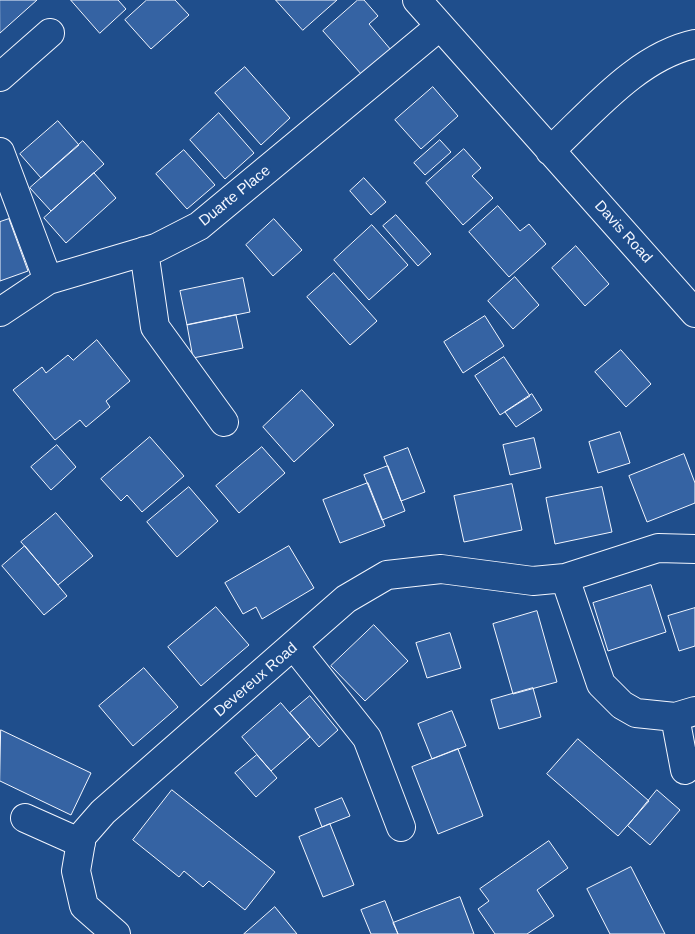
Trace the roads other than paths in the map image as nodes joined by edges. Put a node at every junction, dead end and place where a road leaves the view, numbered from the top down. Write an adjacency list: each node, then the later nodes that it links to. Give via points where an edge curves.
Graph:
1 (417, 0): 2 (street, Davis Road)
2 (439, 27): 6 (street, Davis Road); 8 (street, Duarte Place, via 199,226)
3 (50, 33): 5 (street)
4 (695, 44): 6 (street, via 674,48 648,63)
5 (0, 77)
6 (550, 151): 11 (street, Davis Road)
7 (0, 152): 9 (street)
8 (144, 251): 9 (street, Duarte Place); 12 (street, via 155,327)
9 (48, 280): 10 (street, Duarte Place)
10 (0, 312)
11 (695, 314)
12 (224, 422)
13 (695, 549): 14 (street, Devereux Road, via 658,548)
14 (565, 578): 15 (street, Devereux Road, via 533,581 441,568 387,575 346,599); 16 (street, via 601,684 622,705 636,713)
15 (294, 646): 19 (street, via 367,738); 20 (street, Devereux Road, via 103,812 82,836)
16 (685, 714): 17 (street)
17 (685, 770)
18 (25, 818): 20 (street)
19 (401, 828)
20 (81, 843): 21 (street, Devereux Road, via 76,870 84,906)
21 (116, 934)

